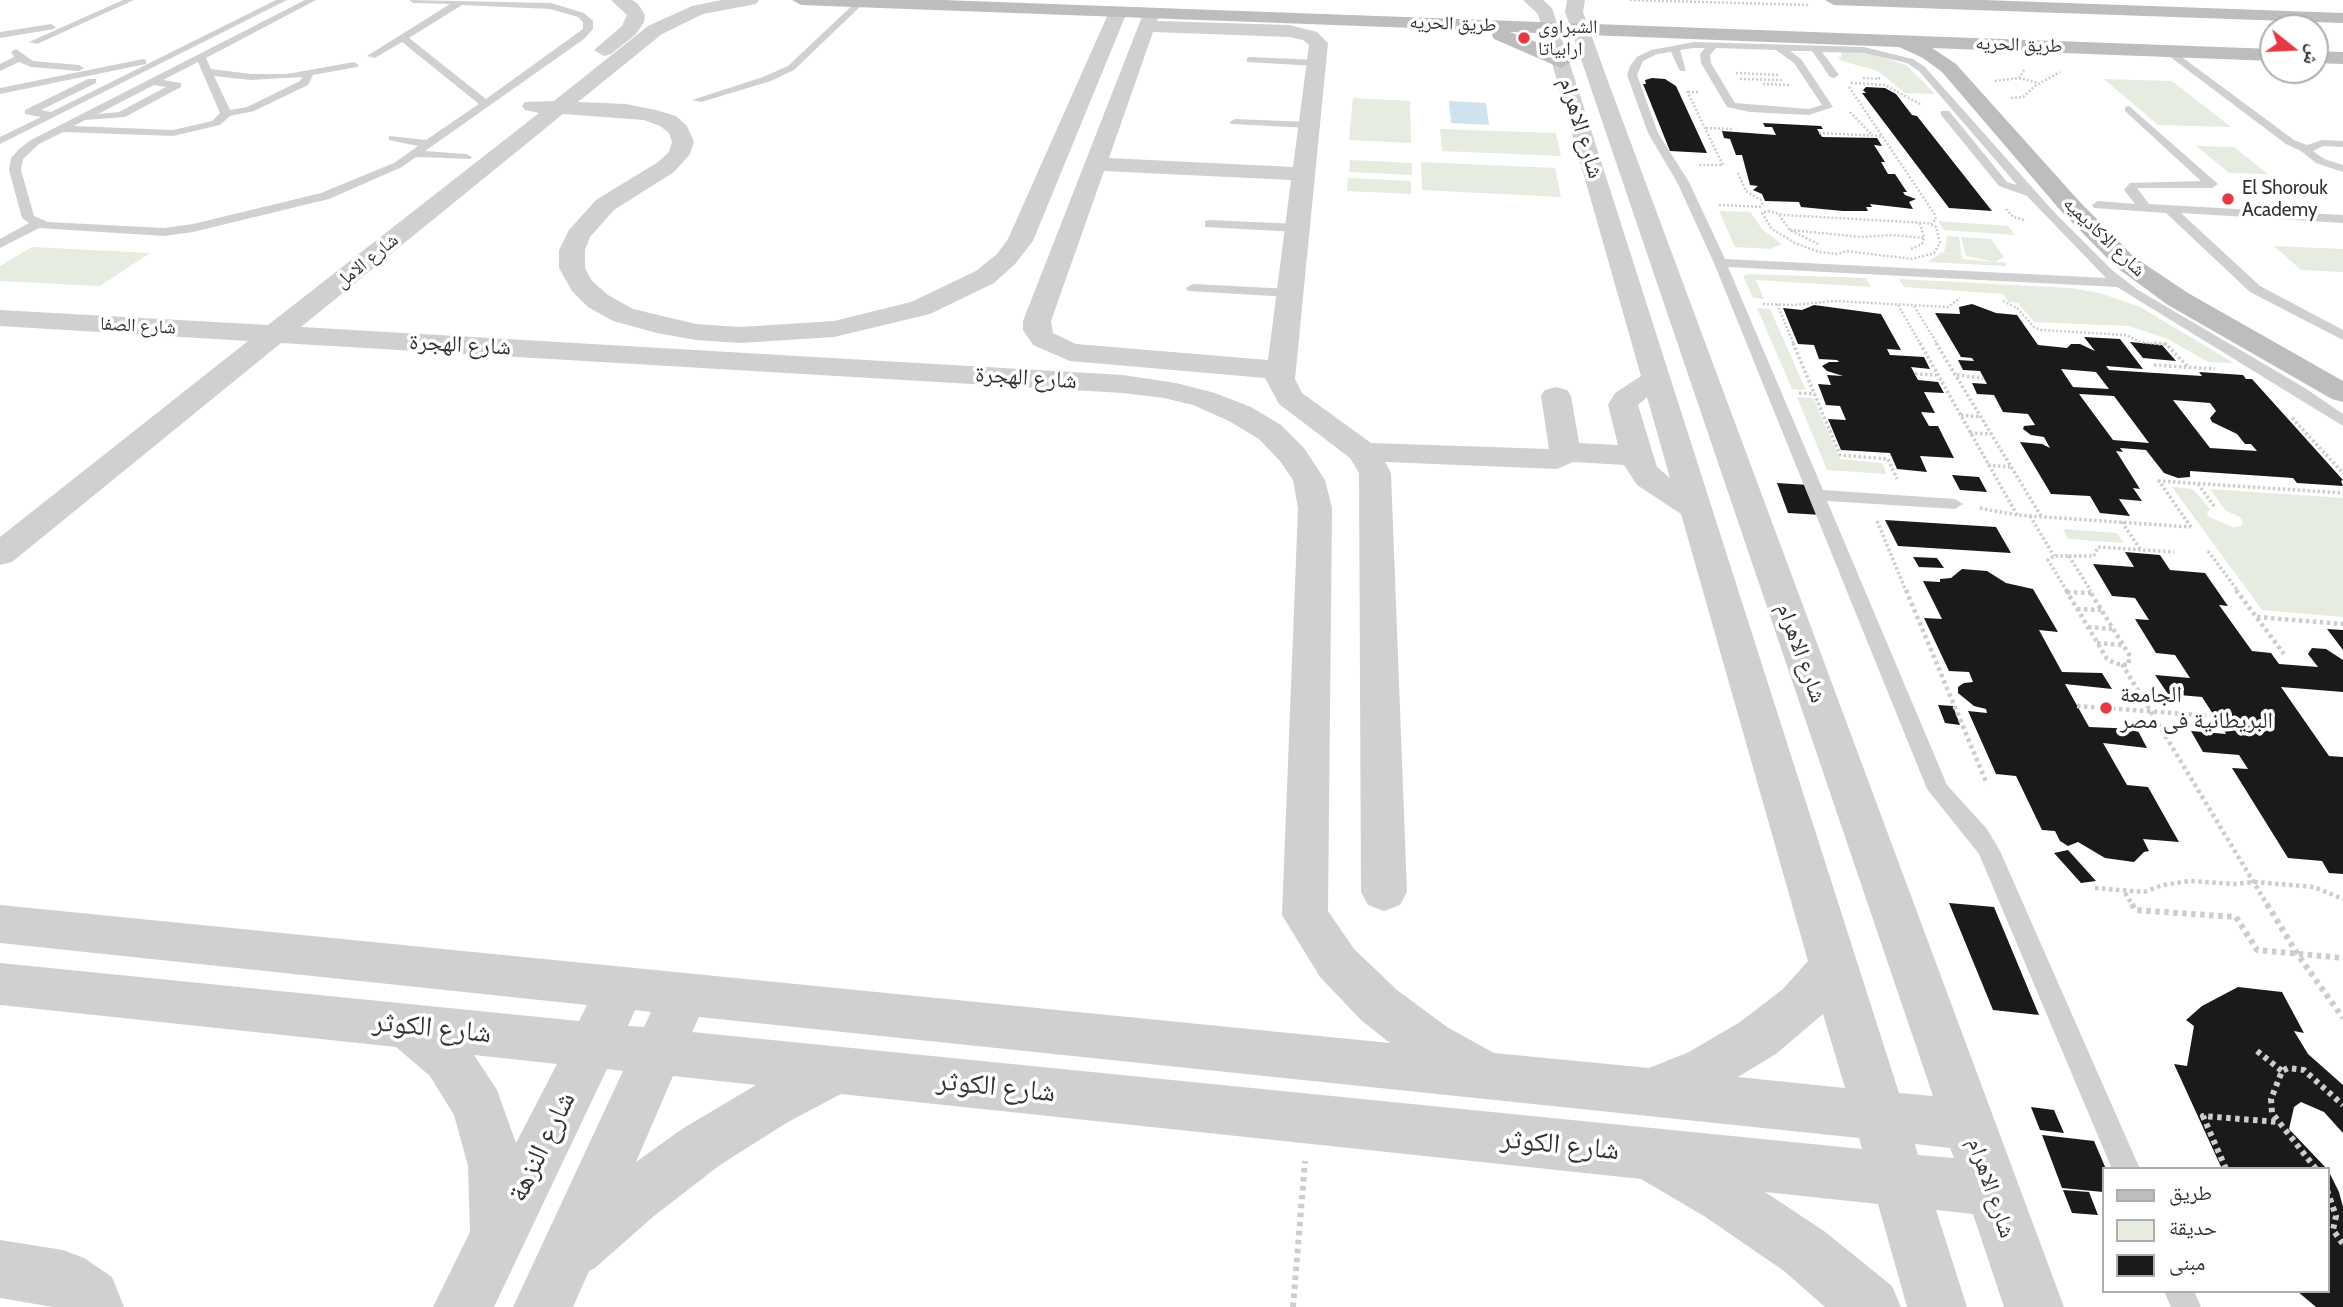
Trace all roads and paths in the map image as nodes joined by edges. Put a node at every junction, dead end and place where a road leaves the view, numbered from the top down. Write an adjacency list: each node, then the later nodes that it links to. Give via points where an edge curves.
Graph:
1 (130, 0): 19 (lane)
2 (283, 0): 14 (lane)
3 (312, 0): 15 (lane)
4 (412, 0): 10 (lane)
5 (620, 0): 18 (street, via 632,8)
6 (750, 0): 20 (street, شارع الامل, via 698,10)
7 (801, 0): 11 (street, طريق الحريه)
8 (1072, 0): 13 (street, طريق الحريه)
9 (1834, 0): 16 (street)
10 (463, 1): 26 (lane); 63 (lane, via 551,6 568,9 588,21 581,37)
11 (861, 2): 12 (street, طريق الحريه); 62 (lane, via 790,68)
12 (890, 2): 13 (street, طريق الحريه)
13 (1120, 7): 17 (street, طريق الحريه); 30 (street, طريق الحريه); 65 (street, via 1020,241 1006,259 985,277 920,308 834,329 740,335 696,332 624,315 598,301 572,268 578,235 605,205 666,167 683,142 667,121 649,114)
14 (249, 17): 15 (lane); 22 (lane)
15 (277, 18): 24 (lane)
16 (2343, 18)
17 (1148, 19): 21 (street, طريق الحريه); 41 (street, via 1300,33 1319,43); 89 (street)
18 (635, 22): 20 (street); 64 (street, شارع الامل)
19 (79, 23): 23 (lane); 37 (lane)
20 (665, 23): 65 (street, شارع الامل)
21 (1462, 24): 30 (street, طريق الحريه); 30 (street, via 1518,40)
22 (215, 34): 24 (lane); 38 (lane)
23 (0, 35)
24 (244, 35): 39 (lane)
25 (1735, 35): 27 (street, طريق الحريه); 28 (street, طريق الحريه); 30 (street, طريق الحريه); 31 (lane); 33 (lane); 35 (street, طريق الحريه)
26 (402, 37): 50 (lane, via 372,56 356,58 351,62 354,65); 63 (lane)
27 (1679, 40): 30 (street, طريق الحريه); 30 (street); 31 (lane); 46 (lane); 95 (lane, via 1640,59 1632,75 1653,133)
28 (1899, 41): 29 (street, طريق الحريه); 96 (street, شارع الاكاديميه, via 1942,61)
29 (1973, 44): 35 (street, طريق الحريه); 60 (street, شارع الاكاديميه, via 1969,62)
30 (1570, 45): 139 (street, شارع الاهرام); 214 (street, شارع الاهرام)
31 (1714, 45): 51 (lane, via 1705,54)
32 (2259, 45): 35 (street, طريق الحريه)
33 (1778, 47): 34 (lane); 54 (lane, via 1794,57)
34 (1814, 48): 52 (lane); 116 (lane, via 1864,50 1903,58 1922,69 1949,98 1936,103 2003,184 2031,193)
35 (2177, 48): 36 (street, طريق الحريه); 83 (lane); 83 (lane, via 2290,142)
36 (2259, 54)
37 (18, 55): 44 (lane); 45 (lane, via 42,66)
38 (169, 57): 42 (lane); 45 (lane)
39 (201, 57): 43 (lane); 49 (lane)
40 (1250, 60): 41 (lane)
41 (1317, 63): 71 (street)
42 (155, 64): 43 (lane); 55 (lane)
43 (186, 65): 56 (lane)
44 (0, 68)
45 (112, 68): 59 (lane)
46 (1683, 69)
47 (2024, 69): 53 (path)
48 (2064, 71): 57 (path)
49 (209, 72): 50 (lane, via 268,78); 67 (lane)
50 (307, 75): 67 (lane, via 304,83 250,109)
51 (1713, 75): 54 (path); 54 (lane, via 1728,102 1736,107 1825,110 1829,105)
52 (1834, 75)
53 (2019, 78): 57 (path); 60 (path)
54 (1810, 79)
55 (121, 81): 68 (lane); 68 (lane, via 85,83 29,111)
56 (153, 82): 69 (lane); 69 (lane, via 177,86 121,115)
57 (2039, 84): 60 (path, via 2023,97)
58 (1685, 86): 75 (path)
59 (0, 91)
60 (1992, 91): 97 (street, شارع الاكاديميه)
61 (1900, 92): 78 (path, via 1882,85 1846,82)
62 (697, 100)
63 (486, 104): 82 (lane)
64 (532, 106): 65 (street); 85 (street, شارع الامل)
65 (561, 107): 129 (street, شارع الامل)
66 (2129, 109): 98 (lane, via 2212,184 2134,185 2130,190)
67 (226, 114): 74 (lane, via 205,127 173,133)
68 (53, 115): 73 (lane)
69 (83, 118): 74 (lane)
70 (1235, 122): 71 (lane)
71 (1310, 125): 93 (street)
72 (0, 126): 73 (lane)
73 (29, 127): 74 (lane); 80 (lane)
74 (62, 128): 86 (lane)
75 (1706, 128): 76 (path); 90 (path, via 1723,165)
76 (1724, 129)
77 (1819, 133): 78 (path)
78 (1882, 136): 106 (path, via 1934,213 1936,219)
79 (393, 138): 82 (lane)
80 (0, 141)
81 (2343, 144): 83 (lane)
82 (428, 145): 84 (lane)
83 (2310, 147): 87 (lane, via 2312,157)
84 (414, 154): 85 (lane); 105 (lane, via 378,176 325,196 193,228 150,233)
85 (466, 157): 129 (street, شارع الامل)
86 (17, 158): 88 (lane); 105 (lane, via 15,170 28,218)
87 (2320, 161): 91 (lane); 94 (lane)
88 (2, 162)
89 (1094, 164): 93 (street); 132 (street, via 1037,321 1043,339 1088,355)
90 (1694, 164)
91 (2343, 169)
92 (1738, 173): 100 (path, via 1746,191 1761,200)
93 (1304, 174): 107 (street)
94 (2343, 185)
95 (1693, 204): 100 (path); 115 (lane)
96 (2070, 205): 97 (street); 140 (street, شارع الاكاديميه, via 2107,245 2149,280)
97 (2098, 205): 98 (lane); 134 (street, شارع الاكاديميه, via 2134,245 2176,279)
98 (2144, 206): 99 (lane)
99 (2168, 208): 102 (lane); 128 (lane, via 2255,289)
100 (1764, 209): 101 (path); 106 (path, via 1772,229 1828,254 1847,251 1902,259 1929,255 1941,238)
101 (1779, 214): 104 (path); 108 (path)
102 (2343, 219)
103 (1209, 223): 107 (lane)
104 (1920, 223): 106 (path); 110 (path)
105 (37, 224): 113 (lane)
106 (1929, 224)
107 (1298, 228): 118 (street)
108 (1790, 230): 109 (path); 111 (path)
109 (1861, 237): 110 (path); 112 (path)
110 (1924, 238): 114 (path)
111 (1810, 241)
112 (1864, 242)
113 (0, 244)
114 (1916, 247)
115 (1720, 263): 116 (lane); 122 (lane)
116 (2119, 283): 145 (lane, via 2300,390)
117 (1193, 288): 118 (lane)
118 (1290, 293): 132 (street)
119 (1962, 297): 125 (path, via 1948,307)
120 (1898, 298): 124 (path)
121 (1996, 299): 131 (path, via 2013,305 2041,330 2122,335 2170,346)
122 (1736, 302): 123 (path); 157 (lane)
123 (1777, 304): 124 (path, via 1834,301); 159 (path, via 1840,455 1888,459)
124 (1900, 306): 125 (path); 136 (path)
125 (1914, 306): 137 (path)
126 (0, 318): 129 (street, شارع الصفا)
127 (0, 335): 129 (street, شارع الصفا)
128 (2343, 336)
129 (249, 341): 153 (street, شارع الامل); 170 (street, شارع الامل); 208 (street, شارع الهجرة, via 1123,384 1191,396 1240,414 1270,432 1293,455 1309,480 1315,508 1305,915 1337,963 1380,1005 1429,1043)
130 (2154, 365): 131 (path)
131 (2189, 368): 133 (path)
132 (1279, 370): 148 (street, via 1290,398)
133 (2222, 370)
134 (2343, 371)
135 (1915, 374): 136 (path)
136 (1937, 375): 143 (path)
137 (1956, 375): 138 (path); 144 (path)
138 (1983, 378)
139 (1657, 379): 150 (street, via 1638,389 1623,405); 162 (street, شارع الاهرام)
140 (2343, 393)
141 (1556, 396): 149 (street)
142 (2285, 411): 154 (path)
143 (1960, 415): 144 (path); 146 (path)
144 (1981, 417): 147 (path)
145 (2343, 421)
146 (1970, 433): 147 (path); 151 (path)
147 (1992, 435): 152 (path)
148 (1363, 452): 149 (street, via 1543,460 1557,459); 191 (street, via 1376,484)
149 (1565, 452): 150 (street)
150 (1637, 456): 162 (street, via 1649,478)
151 (1988, 465): 152 (path); 163 (path)
152 (2011, 467): 165 (path)
153 (63, 472)
154 (2343, 473)
155 (2197, 483): 156 (path); 161 (path); 166 (path, via 2159,481 2191,527)
156 (2343, 493)
157 (1817, 495): 158 (lane); 216 (lane, via 1938,789 1989,851)
158 (1867, 497): 159 (lane); 188 (path)
159 (1908, 501): 160 (lane)
160 (1955, 504): 163 (path)
161 (2214, 506)
162 (1696, 509): 197 (street, شارع الاهرام)
163 (2017, 515): 164 (path)
164 (2030, 516): 165 (path); 171 (path)
165 (2041, 516): 166 (path)
166 (2122, 522): 167 (path)
167 (2140, 550): 169 (path); 172 (path, via 2098,547 2094,556)
168 (2208, 551): 177 (path)
169 (2174, 552)
170 (0, 554)
171 (2054, 556): 172 (path); 173 (path, via 2048,560)
172 (2069, 556): 174 (path)
173 (2067, 592): 174 (path); 175 (path)
174 (2092, 593): 176 (path)
175 (2077, 609): 176 (path); 179 (path)
176 (2102, 610): 180 (path)
177 (2256, 617): 178 (path); 183 (path)
178 (2343, 624)
179 (2088, 627): 180 (path); 181 (path)
180 (2113, 629): 182 (path)
181 (2097, 643): 182 (path); 184 (path, via 2107,659)
182 (2123, 645): 184 (path, via 2131,659 2128,665)
183 (2284, 654)
184 (2122, 664): 186 (path)
185 (2077, 706): 186 (path)
186 (2151, 712): 187 (path); 189 (path)
187 (2214, 716)
188 (1987, 784)
189 (2255, 882): 192 (path, via 2190,881); 193 (path, via 2314,887); 195 (path)
190 (2095, 888): 192 (path)
191 (1384, 892)
192 (2125, 893): 195 (path, via 2135,910 2236,917 2257,950)
193 (2343, 899)
194 (0, 925): 199 (street)
195 (2298, 955): 196 (path); 201 (path)
196 (2343, 958)
197 (1835, 966): 209 (street, via 1801,1004 1758,1038 1707,1068); 211 (street, شارع الاهرام)
198 (0, 984): 202 (street, شارع الكوثر)
199 (621, 988): 200 (street); 203 (street, شارع النزهة)
200 (684, 994): 205 (street); 208 (street)
201 (2343, 1018)
202 (407, 1025): 203 (street, شارع الكوثر); 223 (street, via 448,1060 478,1107 495,1166)
203 (592, 1045): 205 (street, شارع الكوثر); 223 (street, شارع النزهة)
204 (2257, 1051): 207 (path)
205 (658, 1052): 206 (street, شارع الكوثر); 225 (street)
206 (837, 1070): 212 (street, شارع الكوثر); 225 (street, via 701,1147 634,1197)
207 (2282, 1071): 210 (path, via 2304,1070); 213 (path, via 2271,1099)
208 (1487, 1076): 209 (street)
209 (1650, 1093): 211 (street)
210 (2342, 1102)
211 (1880, 1116): 214 (street); 219 (street, شارع الاهرام)
212 (1308, 1119): 215 (street, شارع الكوثر); 230 (path)
213 (2279, 1122): 217 (path, via 2203,1116); 218 (path)
214 (1969, 1125): 220 (street, شارع الاهرام)
215 (1644, 1154): 219 (street, شارع الكوثر); 231 (street, via 1724,1197 1804,1251)
216 (2125, 1167)
217 (2225, 1167)
218 (2314, 1167)
219 (1899, 1180): 220 (street, شارع الكوثر); 232 (street, شارع الاهرام)
220 (1992, 1189): 233 (street, شارع الاهرام)
221 (2329, 1193): 222 (path, via 2336,1216)
222 (2330, 1224): 224 (path)
223 (498, 1235): 228 (street, شارع النزهة)
224 (2343, 1244)
225 (566, 1257): 229 (street)
226 (0, 1269): 227 (street, via 63,1279 91,1298)
227 (94, 1307)
228 (463, 1307)
229 (543, 1307)
230 (1293, 1307)
231 (1871, 1307)
232 (1937, 1307)
233 (2034, 1307)

